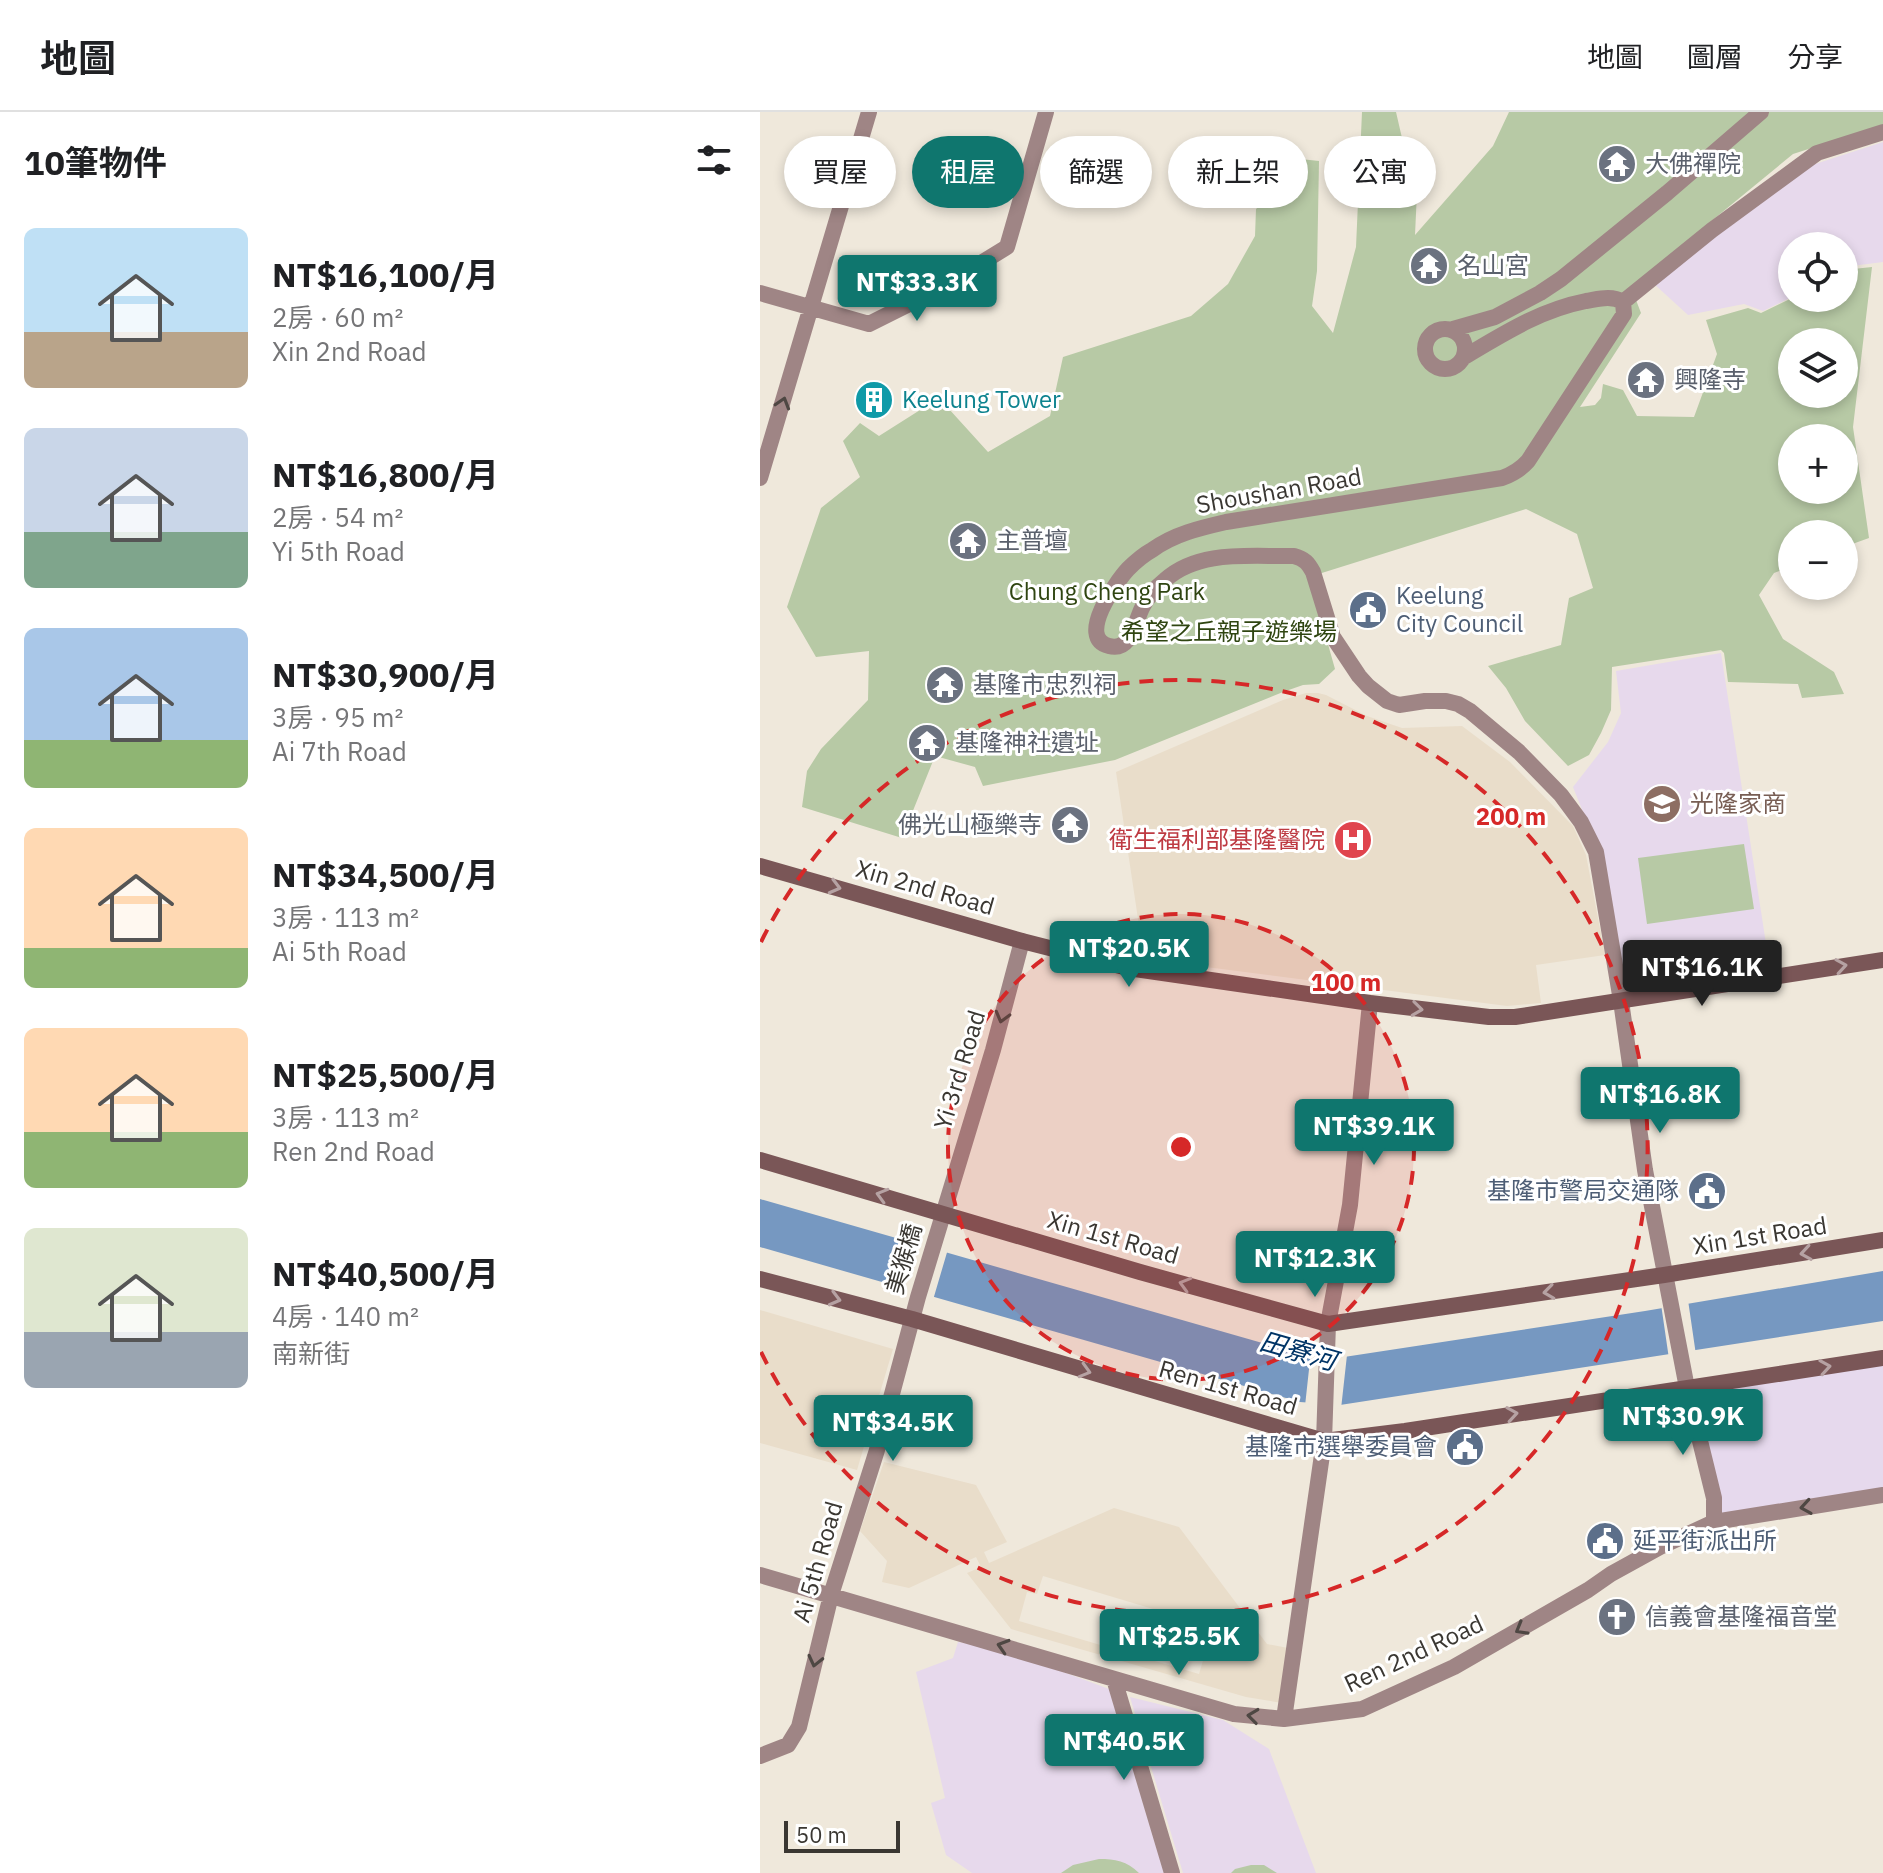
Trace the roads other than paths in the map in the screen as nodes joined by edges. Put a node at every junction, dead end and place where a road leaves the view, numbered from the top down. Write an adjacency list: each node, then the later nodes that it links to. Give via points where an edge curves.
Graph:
1 (869, 112): 7 (street)
2 (1046, 112): 7 (street, via 1007,247 869,324)
3 (1761, 112): 8 (street, via 1561,279 1495,317)
4 (1883, 132): 6 (street, via 1817,153)
5 (760, 293): 7 (street)
6 (1623, 302): 9 (street, via 1613,297 1546,312); 14 (street, Shoushan Road, via 1624,314 1528,461 1511,475 1190,531 1162,543 1130,567 1095,629 1105,645 1124,643 1155,590 1190,564 1215,557 1303,558 1313,572 1333,637 1368,686 1399,705 1446,701 1470,711 1519,752 1573,810 1596,852)
7 (812, 308): 10 (street, one-way to 7)
8 (1453, 329): 9 (street, via 1464,340); 9 (street, via 1432,332 1426,357 1444,369)
9 (1464, 357)
10 (760, 478)
11 (760, 866): 12 (street, Xin 2nd Road, one-way to 12)
12 (1022, 941): 15 (street, Xin 2nd Road, via 1128,968); 17 (street, Yi 3rd Road, one-way to 17)
13 (1883, 960): 14 (street, Xin 2nd Road, one-way to 13)
14 (1621, 1001): 15 (street, Xin 2nd Road, one-way to 14, via 1515,1017); 19 (street)
15 (1370, 1003): 22 (street, via 1350,1205)
16 (760, 1160): 17 (street, Xin 1st Road, one-way to 16)
17 (943, 1212): 21 (street, 美猴橋); 22 (street, Xin 1st Road, one-way to 17)
18 (1883, 1240): 19 (street, Xin 1st Road, one-way to 19)
19 (1664, 1275): 22 (street, Xin 1st Road, one-way to 22); 24 (street)
20 (760, 1279): 21 (street, Ren 1st Road, one-way to 21)
21 (912, 1319): 25 (street, Ren 1st Road, one-way to 25); 29 (street, Ai 5th Road)
22 (1328, 1324): 25 (street)
23 (1883, 1358): 24 (street, Ren 1st Road, one-way to 23)
24 (1687, 1388): 25 (street, Ren 1st Road, one-way to 24); 27 (street, via 1714,1498)
25 (1324, 1441): 31 (street)
26 (1883, 1495): 27 (street, Ren 2nd Road, one-way to 27)
27 (1714, 1522): 31 (street, Ren 2nd Road, one-way to 31, via 1611,1574 1454,1667 1362,1709)
28 (760, 1575): 29 (street, Ren 2nd Road)
29 (831, 1595): 30 (street, Ren 2nd Road, one-way to 29); 32 (street, Ai 5th Road, one-way to 32, via 799,1727 788,1745)
30 (1114, 1679): 31 (street, Ren 2nd Road, one-way to 30, via 1234,1714); 33 (street)
31 (1284, 1719)
32 (760, 1756)
33 (1172, 1873)

